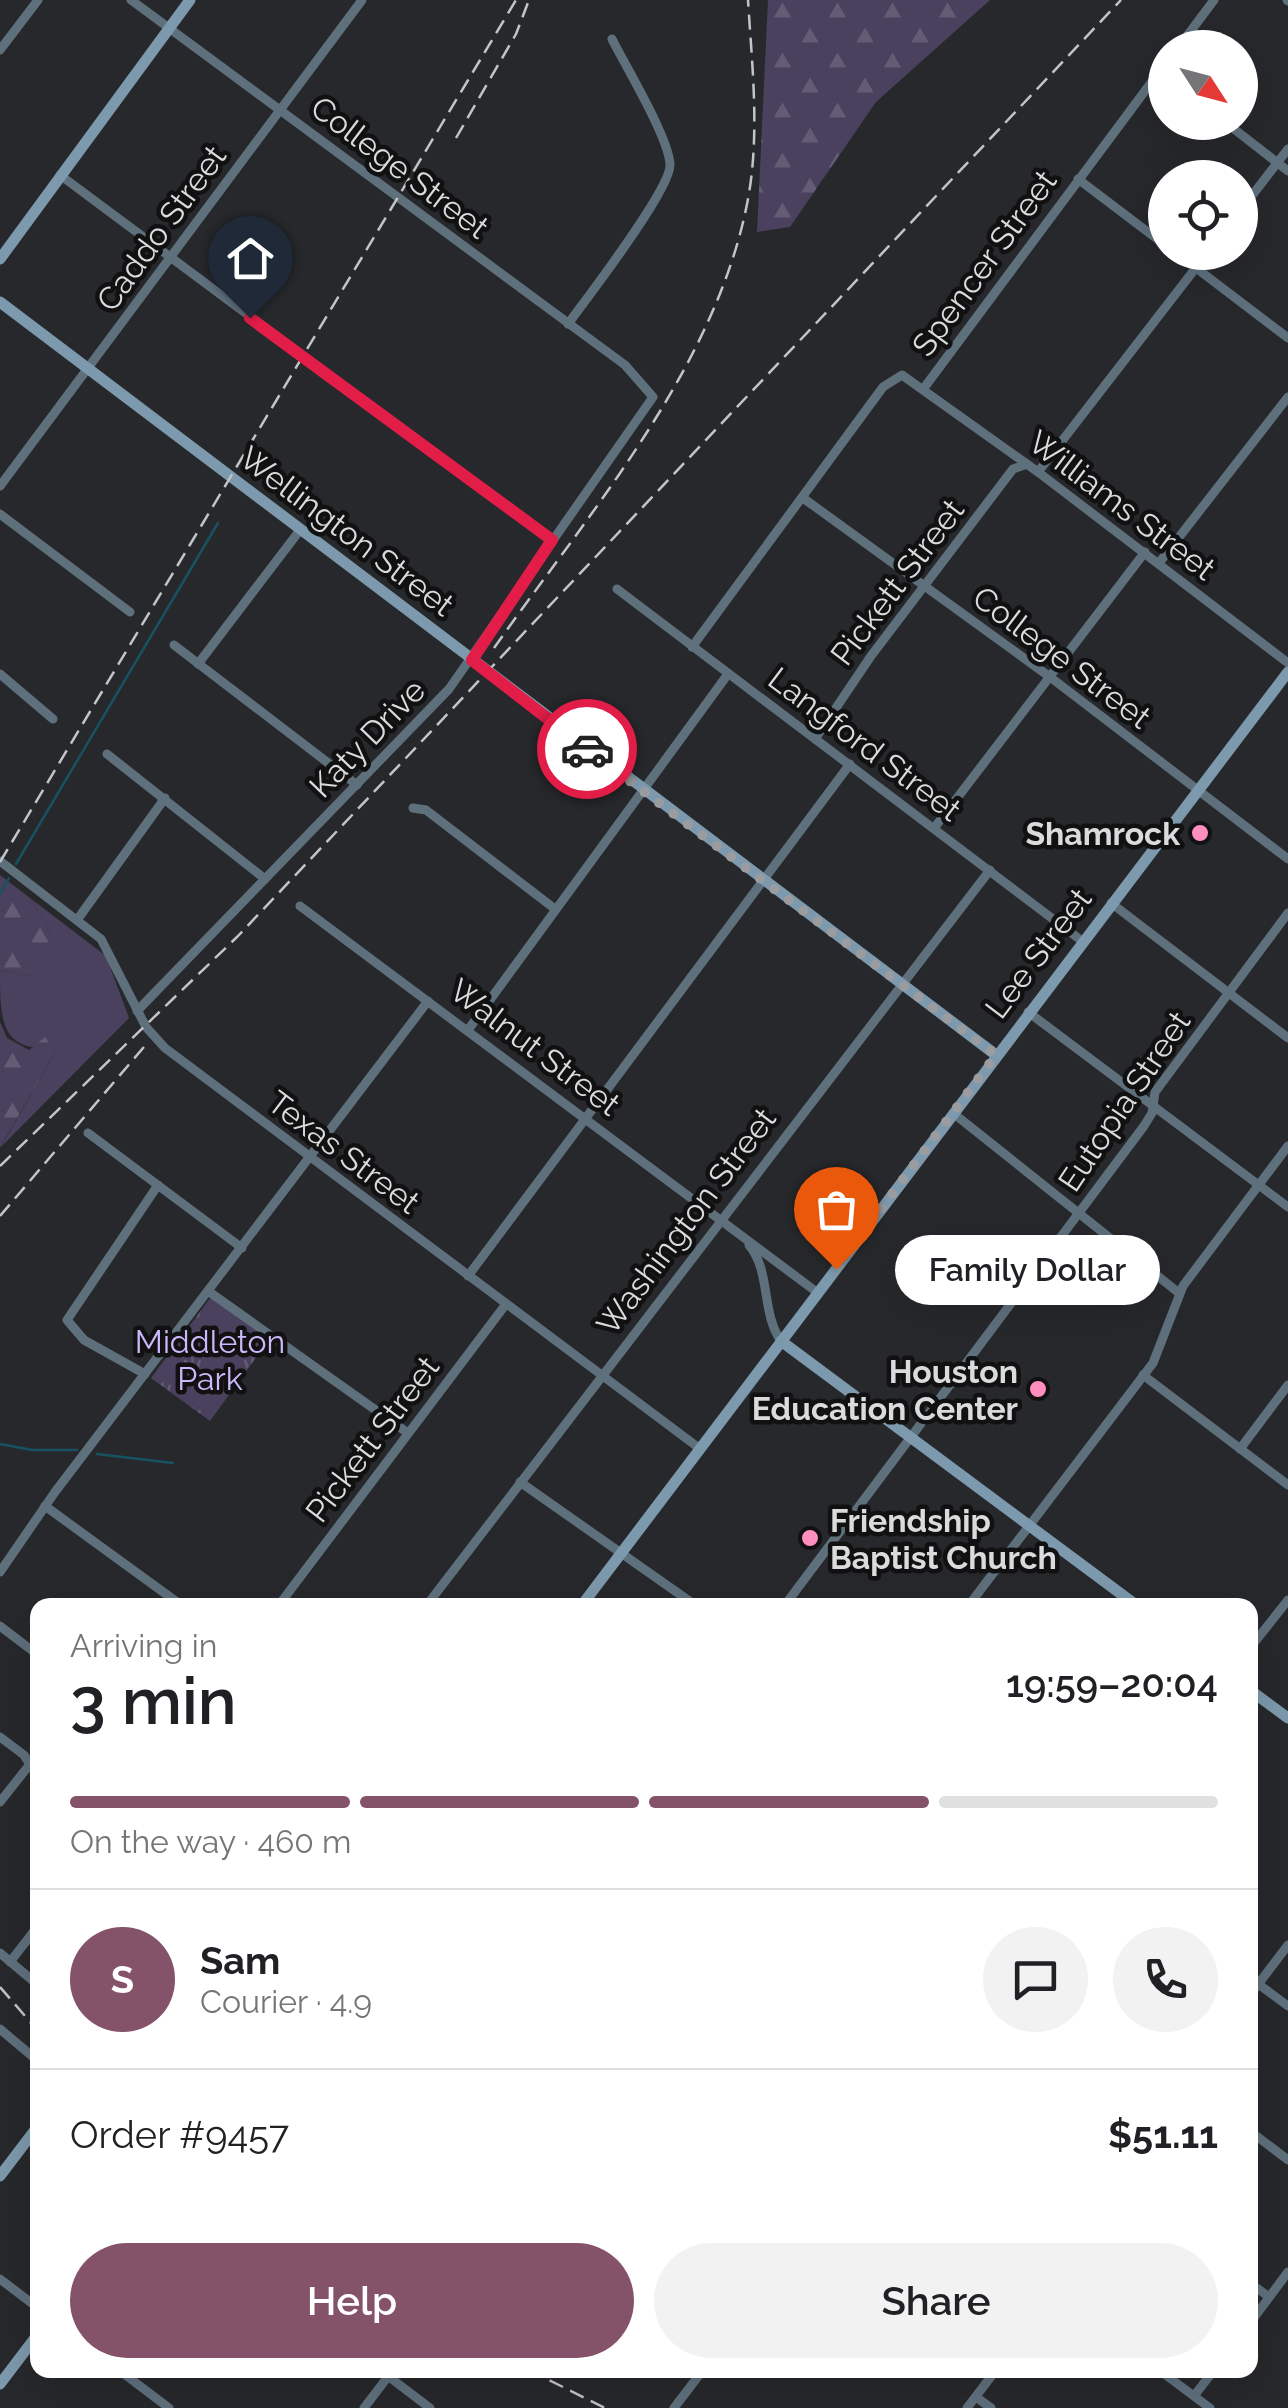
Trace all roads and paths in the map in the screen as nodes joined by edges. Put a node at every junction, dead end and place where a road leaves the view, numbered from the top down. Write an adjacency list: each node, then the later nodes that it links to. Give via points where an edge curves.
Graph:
1 (38, 0): 9 (street)
2 (131, 0): 6 (street, College Street)
3 (190, 0): 6 (street)
4 (362, 0): 11 (street, Caddo Street)
5 (1214, 0): 7 (street)
6 (170, 27): 11 (street, College Street); 16 (street)
7 (1192, 30)
8 (612, 38): 25 (street, via 670,169 660,194)
9 (0, 50)
10 (1148, 90): 17 (street, Spencer Street)
11 (280, 108): 20 (street, Caddo Street); 25 (street, College Street)
12 (1249, 140): 14 (street)
13 (1288, 149): 14 (street)
14 (1278, 162): 15 (street); 18 (street)
15 (1288, 170)
16 (60, 175): 20 (street); 21 (street)
17 (1078, 179): 19 (street); 29 (street, Spencer Street)
18 (1258, 188)
19 (1148, 232)
20 (170, 258): 27 (street, Caddo Street); 37 (street)
21 (0, 259)
22 (1194, 270): 32 (street)
23 (1199, 270): 26 (street)
24 (0, 302): 27 (street, Wellington Street)
25 (568, 324): 28 (street, College Street)
26 (1288, 338)
27 (88, 369): 33 (street, Caddo Street); 36 (street, Wellington Street)
28 (638, 377): 37 (street, Katy Drive, via 653,397)
29 (924, 388): 31 (street, Williams Street); 34 (street, Spencer Street, via 902,374 888,382)
30 (1288, 397): 39 (street)
31 (1026, 464): 32 (street, Williams Street); 40 (street, Pickett Street, via 1014,470)
32 (1038, 472): 38 (street, Williams Street)
33 (0, 486)
34 (804, 498): 40 (street, College Street); 44 (street, Spencer Street)
35 (0, 514): 42 (street)
36 (300, 530): 45 (street, Wellington Street); 47 (street)
37 (552, 540): 45 (street, Katy Drive)
38 (1145, 552): 39 (street, Williams Street); 51 (street)
39 (1159, 563): 46 (street, Williams Street)
40 (926, 587): 51 (street, College Street); 53 (street, Pickett Street)
41 (617, 589): 44 (street, Langford Street)
42 (130, 612)
43 (174, 645): 47 (street)
44 (692, 647): 50 (street, Langford Street)
45 (472, 660): 56 (street, Katy Drive); 58 (street, Wellington Street)
46 (1288, 663)
47 (198, 664): 56 (street)
48 (1288, 672): 57 (street, Lee Street)
49 (0, 674): 52 (street)
50 (728, 674): 53 (street, Langford Street); 58 (street)
51 (1050, 677): 57 (street, College Street); 61 (street)
52 (53, 719)
53 (815, 739): 55 (street, Langford Street)
54 (107, 754): 59 (street)
55 (850, 764): 61 (street, Langford Street); 66 (street)
56 (357, 785): 65 (street, Katy Drive)
57 (1198, 789): 62 (street, College Street); 67 (street, Lee Street)
58 (644, 792): 66 (street, Wellington Street); 69 (street)
59 (164, 798): 65 (street); 71 (street)
60 (413, 808): 69 (street, via 426,810)
61 (935, 827): 64 (street, Langford Street)
62 (1288, 859)
63 (0, 861): 71 (street, Texas Street)
64 (990, 870): 72 (street, Langford Street); 73 (street, Washington Street)
65 (264, 879): 76 (street, Katy Drive)
66 (762, 880): 73 (street, Wellington Street); 83 (street)
67 (1111, 903): 72 (street, Lee Street); 74 (street)
68 (300, 906): 75 (street, Walnut Street)
69 (555, 909): 78 (street)
70 (1288, 913): 74 (street, Eutopia Street)
71 (77, 920): 76 (street, Texas Street, via 113,956)
72 (1082, 940): 77 (street, Lee Street)
73 (902, 983): 80 (street, Wellington Street); 91 (street, Washington Street)
74 (1230, 991): 79 (street); 81 (street, Eutopia Street, via 1155,1092)
75 (428, 1002): 78 (street, Walnut Street); 86 (street)
76 (137, 1010): 86 (street, Texas Street, via 152,1037)
77 (1028, 1012): 80 (street, Lee Street); 81 (street)
78 (468, 1030): 83 (street, Walnut Street)
79 (1288, 1038)
80 (996, 1055): 82 (street, Lee Street)
81 (1154, 1106): 88 (street); 90 (street, Eutopia Street)
82 (953, 1113): 90 (street); 96 (street, Lee Street)
83 (586, 1119): 91 (street, Walnut Street); 94 (street)
84 (88, 1132): 87 (street)
85 (1288, 1146): 88 (street)
86 (309, 1158): 93 (street); 94 (street, Texas Street)
87 (158, 1185): 93 (street); 100 (street, via 67,1320 84,1340)
88 (1258, 1185): 89 (street); 97 (street)
89 (1288, 1207)
90 (1078, 1215): 97 (street); 105 (street, Eutopia Street)
91 (721, 1221): 92 (street, Walnut Street); 102 (street, Washington Street)
92 (736, 1232): 96 (street, Walnut Street); 99 (street, Walnut Street, via 759,1262)
93 (242, 1248): 95 (street)
94 (468, 1276): 98 (street, Texas Street)
95 (208, 1291): 100 (street); 104 (street)
96 (818, 1293): 99 (street, Lee Street)
97 (1179, 1293): 101 (street)
98 (506, 1304): 102 (street, Texas Street); 104 (street, Pickett Street)
99 (781, 1340): 105 (street); 106 (street, Lee Street)
100 (144, 1374): 110 (street)
101 (1143, 1376): 107 (street); 111 (street)
102 (602, 1377): 106 (street, Texas Street); 108 (street, Washington Street)
103 (1288, 1384): 107 (street)
104 (408, 1433): 115 (street, Pickett Street)
105 (911, 1436): 111 (street); 119 (street, Eutopia Street)
106 (698, 1448): 112 (street, Lee Street)
107 (1240, 1448): 109 (street)
108 (520, 1482): 112 (street); 116 (street, Washington Street)
109 (1288, 1485)
110 (45, 1506): 113 (street); 114 (street)
111 (1029, 1525): 120 (street); 121 (street)
112 (621, 1552): 117 (street, Lee Street); 118 (street)
113 (0, 1572)
114 (171, 1598)
115 (284, 1598)
116 (431, 1598)
117 (587, 1598)
118 (685, 1598)
119 (790, 1598)
120 (974, 1598)
121 (1127, 1598)
122 (1288, 1600): 124 (street)
123 (0, 1626): 125 (street)
124 (1258, 1638)
125 (30, 1649)
126 (1258, 1696): 127 (street)
127 (1288, 1718)
128 (0, 1737): 130 (street)
129 (30, 1764): 130 (street)
130 (28, 1766): 131 (street); 132 (street)
131 (30, 1768)
132 (0, 1802)
133 (30, 1936): 136 (street)
134 (1288, 1945): 137 (street)
135 (0, 1953): 136 (street)
136 (10, 1962): 138 (street)
137 (1258, 1977)
138 (30, 1978)
139 (1258, 1984): 140 (street)
140 (1288, 2006)
141 (0, 2029): 142 (street)
142 (30, 2053)
143 (30, 2137): 146 (street)
144 (1258, 2137): 145 (street)
145 (1288, 2160)
146 (0, 2176)
147 (1288, 2272): 150 (street)
148 (0, 2279): 151 (street)
149 (1258, 2289): 150 (street)
150 (1269, 2297): 152 (street)
151 (30, 2302)
152 (1258, 2311)
153 (30, 2345): 161 (street)
154 (130, 2378): 164 (street)
155 (383, 2378): 165 (street)
156 (394, 2378): 166 (street)
157 (697, 2378): 167 (street)
158 (990, 2378): 163 (street)
159 (1170, 2378): 162 (street)
160 (1208, 2378): 162 (street)
161 (0, 2384)
162 (1194, 2396): 170 (street)
163 (976, 2397): 168 (street); 169 (street)
164 (169, 2408)
165 (364, 2408)
166 (430, 2408)
167 (674, 2408)
168 (968, 2408)
169 (992, 2408)
170 (1210, 2408)

